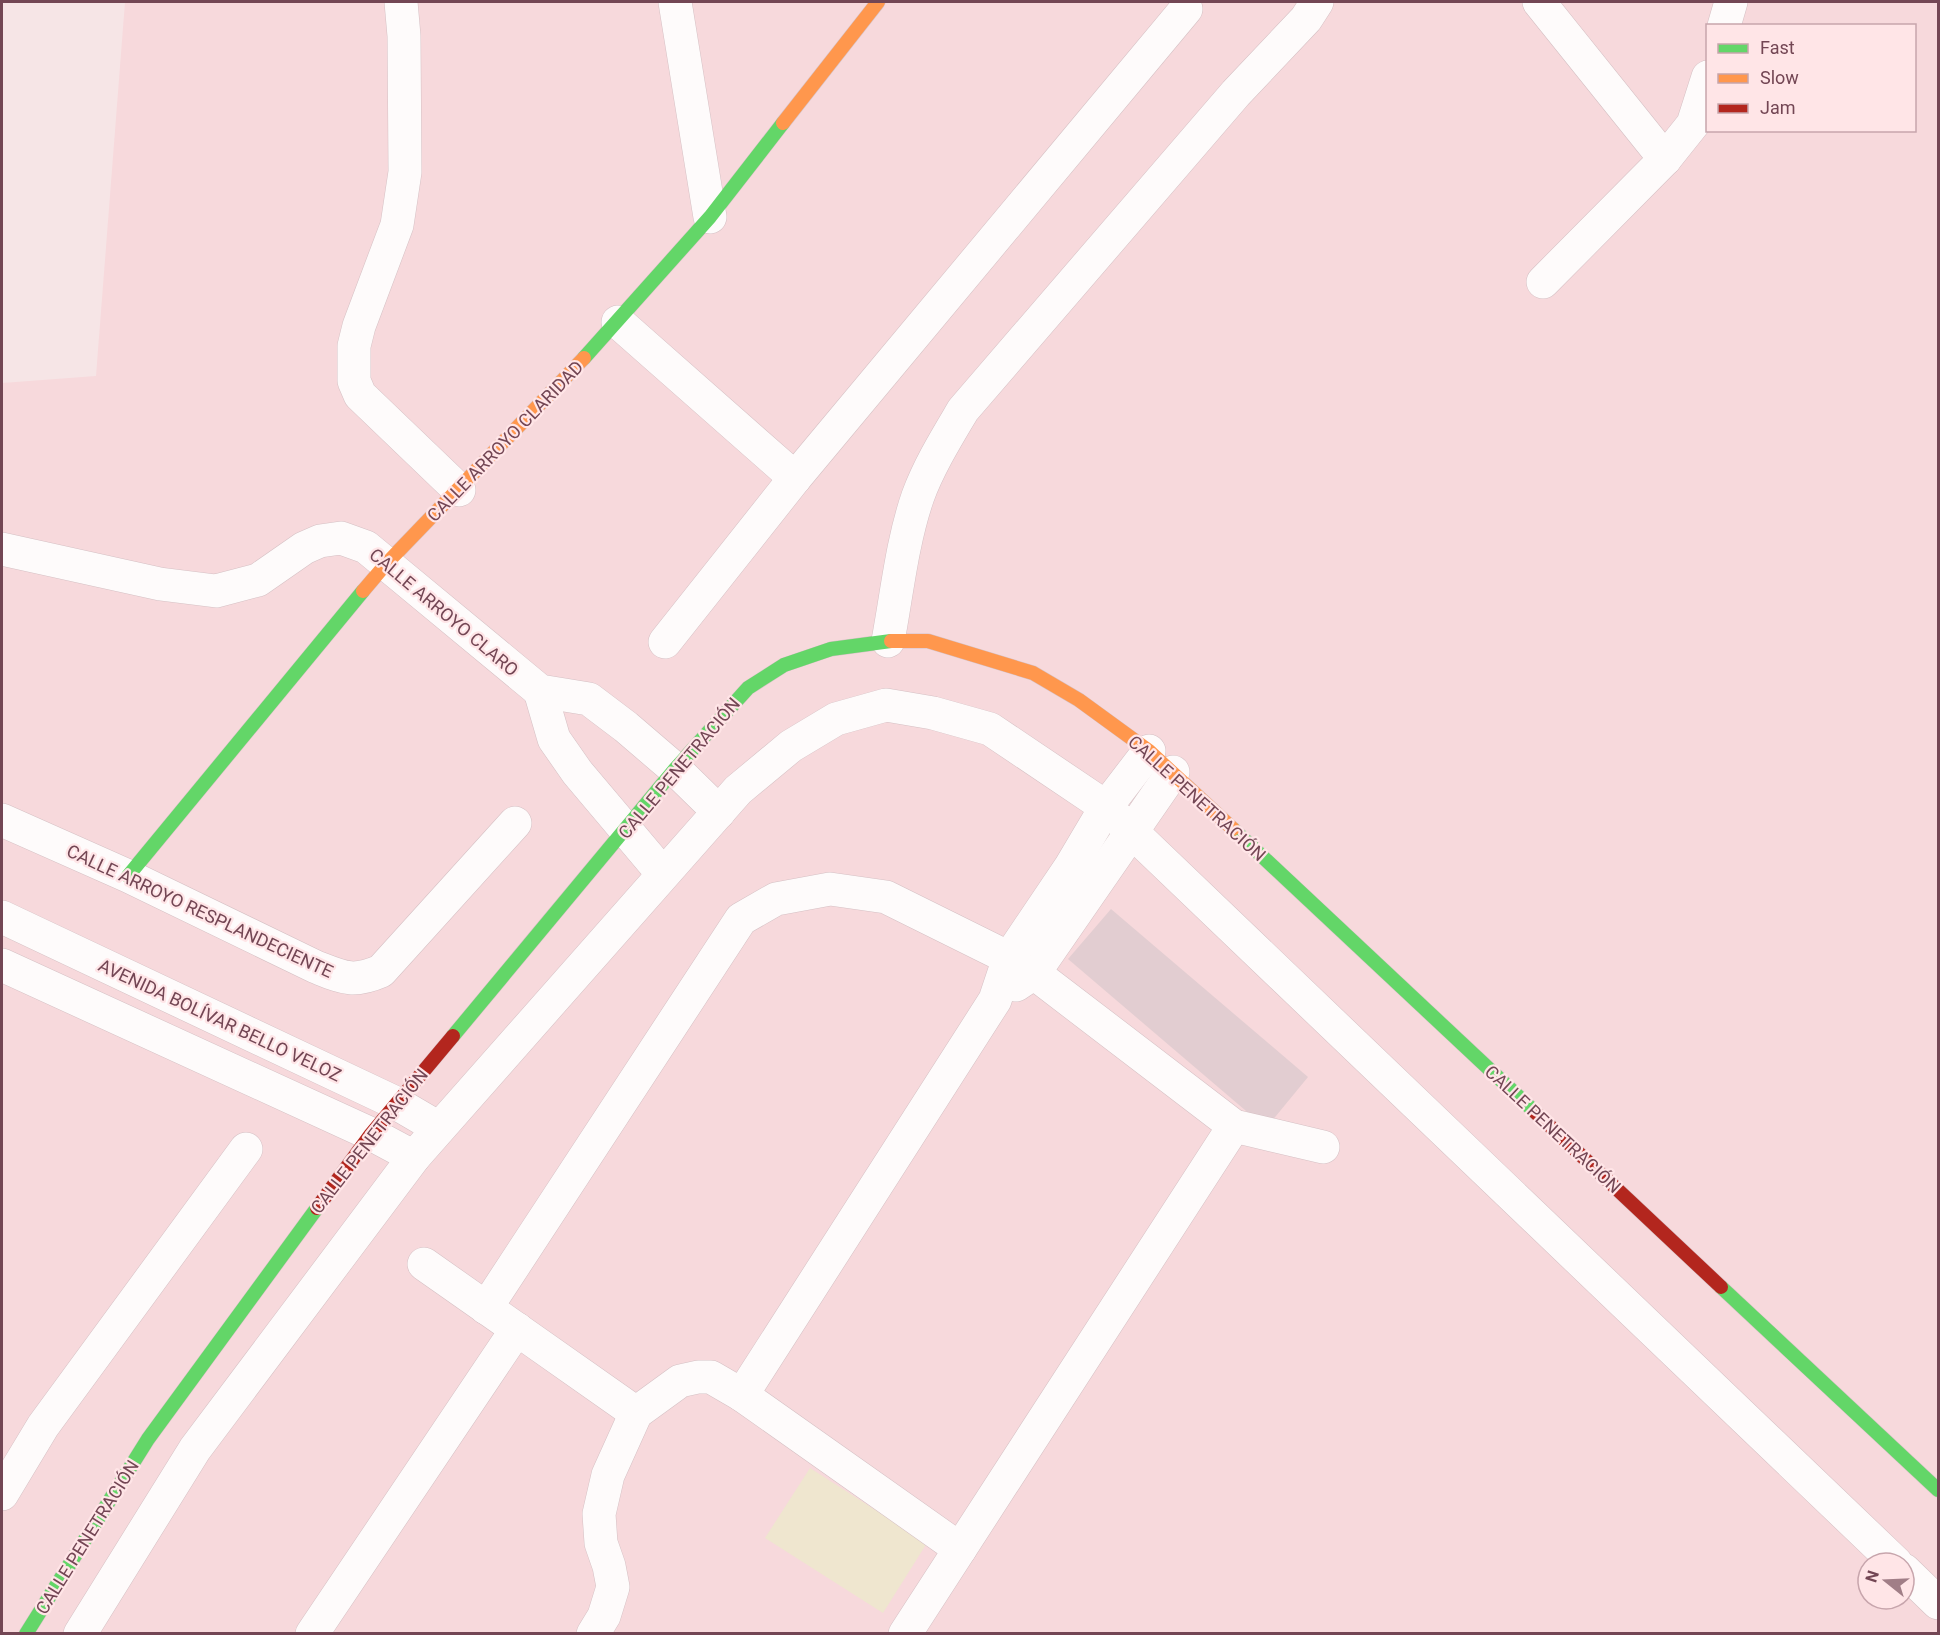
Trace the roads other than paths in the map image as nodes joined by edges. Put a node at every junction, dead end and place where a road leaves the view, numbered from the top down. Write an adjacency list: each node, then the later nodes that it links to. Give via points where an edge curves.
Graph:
1 (401, 2): 15 (street, via 405,172 397,225 358,326 352,363 354,381 360,395)
2 (675, 2): 11 (street)
3 (878, 2): 11 (street, CALLE ARROYO CLARIDAD)
4 (1317, 2): 18 (street, via 963,410 918,496)
5 (1539, 2): 10 (street)
6 (1731, 2): 8 (street)
7 (1186, 9): 14 (street)
8 (1725, 24)
9 (1706, 80): 10 (street, via 1693,124)
10 (1665, 159): 12 (street)
11 (710, 217): 13 (street, CALLE ARROYO CLARIDAD)
12 (1543, 282)
13 (618, 322): 14 (street); 15 (street, CALLE ARROYO CLARIDAD)
14 (795, 478): 19 (street)
15 (459, 490): 17 (street, CALLE ARROYO CLARIDAD)
16 (2, 549): 17 (street, CALLE ARROYO CLARO, via 160,584 216,591 258,580 320,541 341,538 366,547)
17 (386, 564): 20 (street, CALLE ARROYO CLARO); 31 (street, CALLE ARROYO CLARIDAD)
18 (888, 641): 21 (street, CALLE PENETRACIÓN, via 928,641 1033,673 1079,700); 22 (street, CALLE PENETRACIÓN, via 831,649 784,666 748,688)
19 (665, 642)
20 (540, 691): 22 (street, via 589,699); 29 (street, via 554,739)
21 (1149, 751): 23 (street, CALLE PENETRACIÓN); 24 (street)
22 (675, 769): 25 (street); 29 (street, CALLE PENETRACIÓN)
23 (1173, 772): 28 (street); 47 (street, CALLE PENETRACIÓN)
24 (1106, 807): 25 (street, via 990,729 886,705 836,719 791,746 738,790); 28 (street); 34 (street, via 1071,866)
25 (719, 812): 30 (street)
26 (2, 820): 31 (street, CALLE ARROYO RESPLANDECIENTE)
27 (515, 823): 31 (street, CALLE ARROYO RESPLANDECIENTE, via 381,971 360,980 316,968)
28 (1131, 830): 34 (street); 50 (street)
29 (625, 831): 30 (street); 35 (street, CALLE PENETRACIÓN)
30 (663, 874): 37 (street)
31 (128, 876)
32 (2, 917): 35 (street, AVENIDA BOLÍVAR BELLO VELOZ)
33 (2, 965): 38 (street)
34 (1022, 965): 36 (street); 43 (street, via 886,897 830,889 776,899 741,919); 45 (street, via 995,1000)
35 (396, 1103): 37 (street, AVENIDA BOLÍVAR BELLO VELOZ); 38 (street, CALLE PENETRACIÓN)
36 (1234, 1126): 39 (street); 49 (street)
37 (437, 1127): 41 (street)
38 (370, 1134): 41 (street); 53 (street, CALLE PENETRACIÓN, via 148,1438)
39 (1323, 1148)
40 (246, 1149): 48 (street, via 43,1425)
41 (414, 1157): 54 (street, via 195,1449)
42 (424, 1264): 43 (street)
43 (486, 1308): 44 (street)
44 (517, 1329): 46 (street); 55 (street)
45 (742, 1395): 46 (street, via 711,1377 698,1377 680,1381); 49 (street)
46 (636, 1413): 56 (street, via 608,1475 599,1514 601,1544 613,1587 604,1616)
47 (1938, 1490)
48 (2, 1494)
49 (960, 1549): 57 (street)
50 (1883, 1551)
51 (1916, 1582): 52 (street)
52 (1938, 1603)
53 (26, 1634)
54 (80, 1634)
55 (312, 1634)
56 (593, 1634)
57 (905, 1634)

